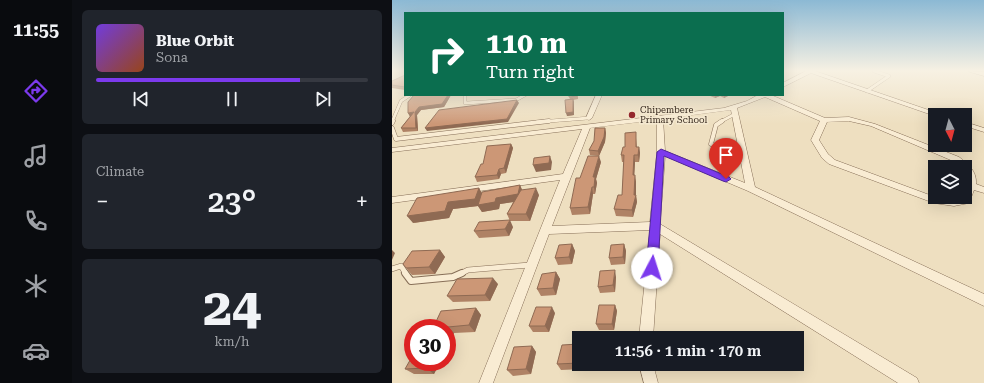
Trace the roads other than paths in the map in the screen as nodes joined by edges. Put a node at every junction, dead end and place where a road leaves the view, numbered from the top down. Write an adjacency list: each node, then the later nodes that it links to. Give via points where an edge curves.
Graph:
1 (861, 89): 3 (street)
2 (870, 89): 3 (lane)
3 (867, 91): 11 (street)
4 (408, 96): 14 (lane, via 401,101)
5 (465, 96): 6 (lane, via 465,104 516,100)
6 (523, 96)
7 (599, 96): 15 (street)
8 (762, 96): 10 (street)
9 (766, 96): 13 (street)
10 (735, 111): 12 (street); 22 (street); 22 (lane, via 716,125 711,144)
11 (928, 111)
12 (660, 119): 15 (street); 21 (street)
13 (824, 120): 23 (street, via 858,120); 28 (street, via 815,140 832,162)
14 (392, 123)
15 (588, 123): 19 (lane, via 519,124); 20 (street); 24 (street)
16 (972, 126): 18 (street)
17 (392, 128): 19 (lane)
18 (984, 130)
19 (394, 139)
20 (392, 150)
21 (661, 152): 26 (street); 30 (street)
22 (745, 160): 26 (street)
23 (958, 160)
24 (566, 176): 29 (street); 31 (street)
25 (972, 185): 27 (street)
26 (751, 190): 34 (street)
27 (984, 190)
28 (928, 198)
29 (392, 200)
30 (655, 226): 31 (street); 35 (street); 39 (street)
31 (546, 230): 32 (street)
32 (532, 265): 33 (lane, via 468,270 453,277 411,281 401,266); 37 (street)
33 (392, 269)
34 (984, 300)
35 (647, 331)
36 (648, 371): 38 (street)
37 (486, 383)
38 (651, 383)
39 (912, 383)

